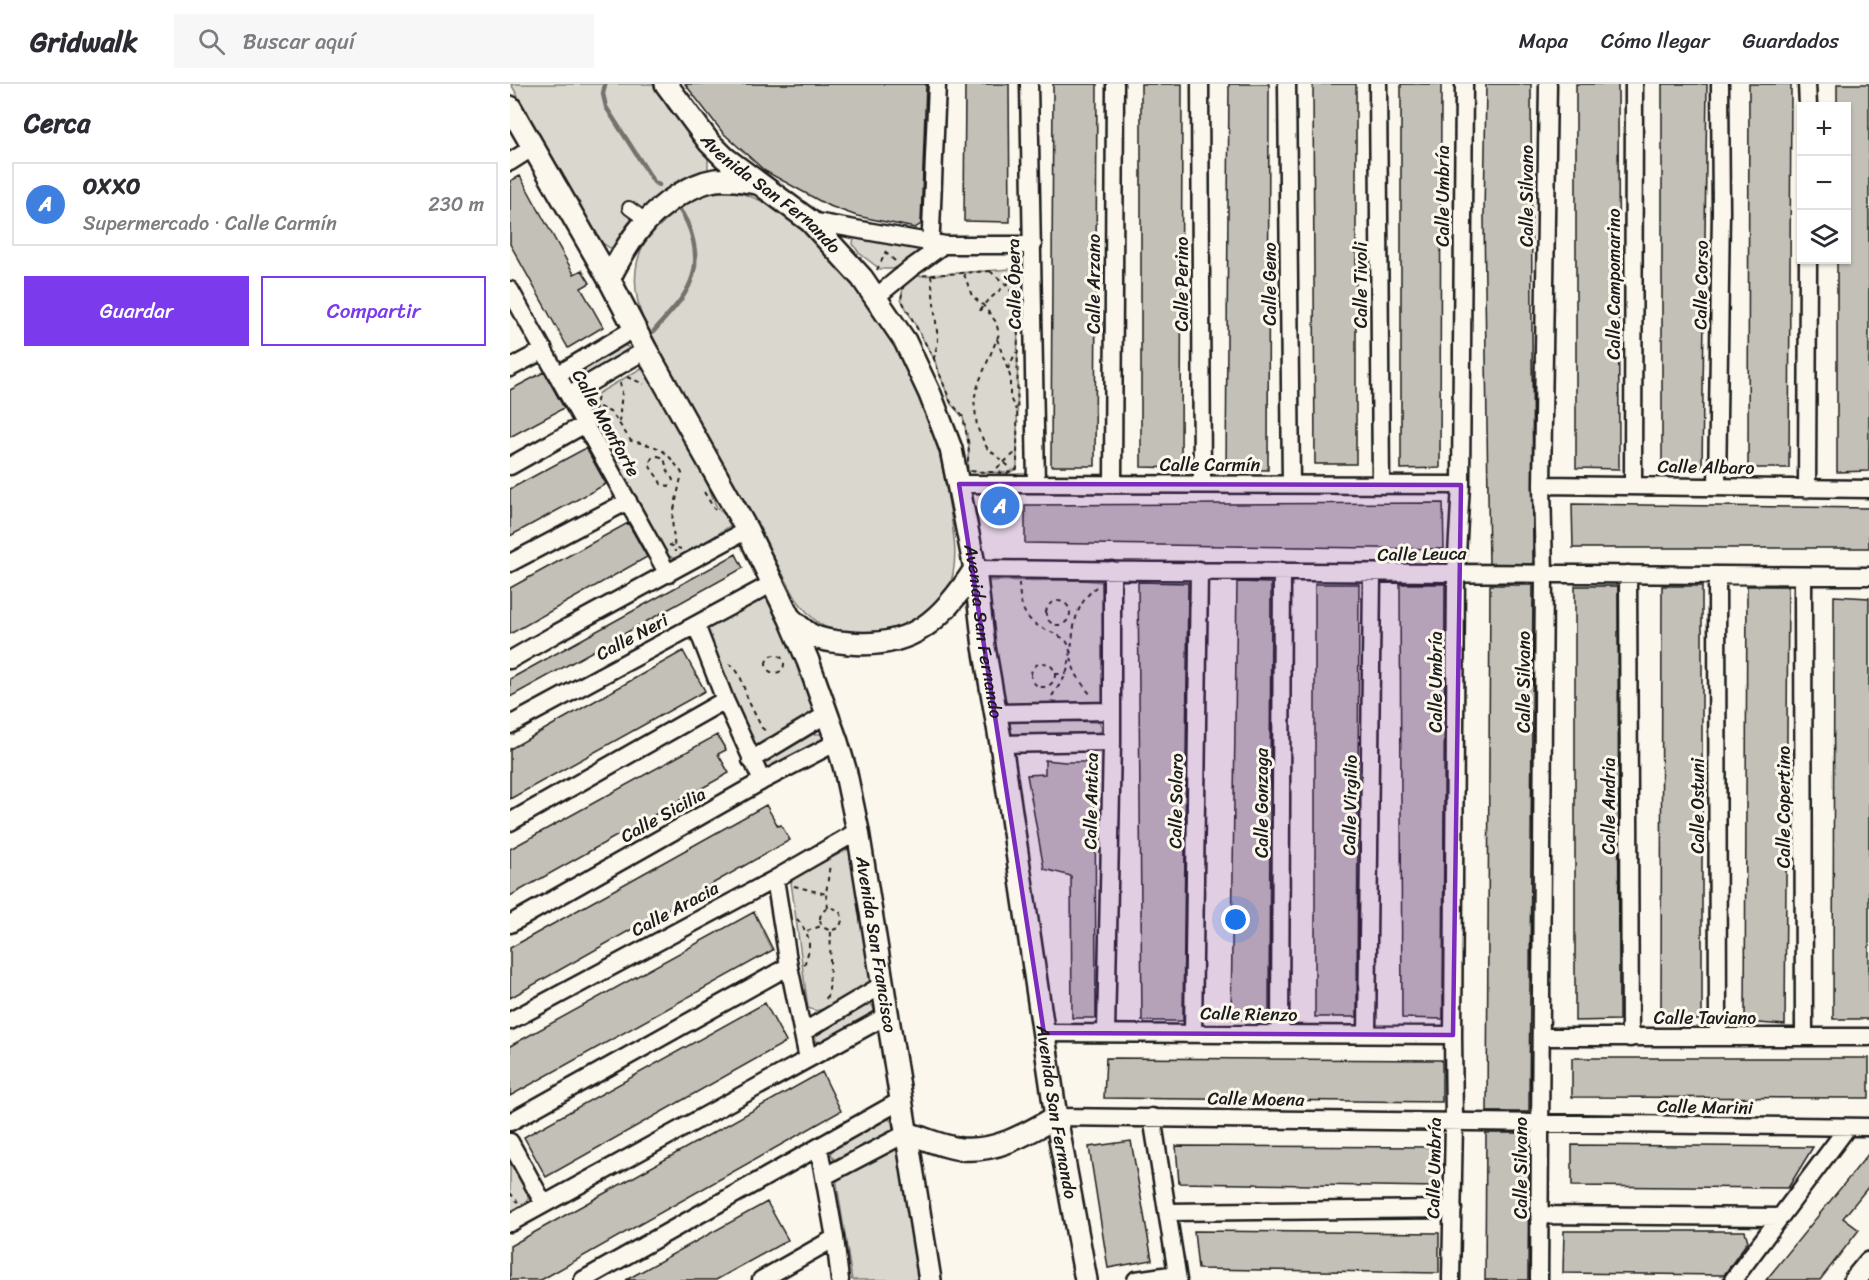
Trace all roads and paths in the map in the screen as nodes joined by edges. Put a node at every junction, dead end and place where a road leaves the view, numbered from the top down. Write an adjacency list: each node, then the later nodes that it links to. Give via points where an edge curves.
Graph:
1 (666, 84): 17 (street, Avenida San Fernando, via 709,142)
2 (937, 84): 23 (street)
3 (1029, 84): 21 (street, Calle Ópera)
4 (1115, 84): 62 (street, Calle Arzano)
5 (1200, 84): 63 (street, Calle Perino)
6 (1287, 84): 64 (street, Calle Geno)
7 (1378, 84): 65 (street, Calle Tivoli)
8 (1464, 84): 66 (street, Calle Umbría)
9 (1548, 84): 67 (street, Calle Silvano)
10 (1634, 84): 68 (street, Calle Campomarino)
11 (1720, 84): 69 (street, Calle Corso)
12 (1807, 84): 13 (street)
13 (1808, 102)
14 (510, 107): 15 (street)
15 (532, 148): 16 (street); 31 (street)
16 (510, 162)
17 (758, 183): 19 (street, Avenida San Fernando); 20 (street, via 714,180 695,186 668,202)
18 (629, 208): 20 (street)
19 (810, 221): 23 (street); 34 (street, Avenida San Fernando)
20 (651, 223): 31 (street, via 625,248)
21 (1033, 245): 23 (street); 61 (street, Calle Ópera)
22 (889, 246): 24 (path)
23 (935, 247): 34 (street)
24 (885, 252): 26 (path); 27 (path)
25 (1808, 264): 70 (street)
26 (900, 265)
27 (876, 271)
28 (964, 273): 30 (path); 32 (path, via 990,271); 35 (path, via 972,296)
29 (1018, 274): 32 (path)
30 (931, 275): 42 (path, via 938,341); 42 (path, via 917,276 904,283 901,299)
31 (609, 279): 37 (street)
32 (1006, 286): 35 (path); 41 (path, via 1018,300)
33 (510, 290): 39 (street, Calle Monforte)
34 (876, 297): 60 (street, Avenida San Fernando, via 905,341 930,394 951,449)
35 (983, 305): 36 (path); 38 (path, via 996,322)
36 (980, 311)
37 (635, 328): 40 (street); 45 (street)
38 (997, 339): 44 (path); 55 (path, via 974,399 977,427 987,448)
39 (544, 350): 43 (street); 45 (street, Calle Monforte)
40 (646, 350): 49 (street); 75 (street)
41 (1017, 350): 44 (path); 51 (path)
42 (934, 359): 59 (path, via 950,401 963,417 969,446 967,471)
43 (510, 368)
44 (1008, 369): 51 (path, via 1010,398)
45 (557, 375): 49 (street, Calle Monforte)
46 (620, 381): 47 (path, via 627,377); 48 (path); 53 (path)
47 (645, 384)
48 (613, 385)
49 (569, 395): 52 (street, Calle Monforte)
50 (596, 405): 50 (path, via 597,399 599,393 585,401); 52 (path); 53 (path, via 612,413)
51 (1017, 413): 54 (path)
52 (590, 419): 56 (street); 73 (street, Calle Monforte)
53 (619, 422): 77 (path, via 631,441 667,452 682,473 672,519)
54 (1017, 452): 55 (path); 59 (path, via 1017,469)
55 (1004, 462): 57 (path); 59 (path)
56 (510, 466)
57 (1014, 470)
58 (651, 471): 58 (path, via 652,459 664,458 672,484 664,486)
59 (992, 472)
60 (959, 484): 61 (street, Calle Carmín); 81 (street, Avenida San Fernando)
61 (1036, 484): 62 (street, Calle Carmín)
62 (1113, 484): 63 (street, Calle Carmín)
63 (1202, 484): 64 (street, Calle Carmín)
64 (1291, 484): 65 (street, Calle Carmín)
65 (1381, 485): 66 (street, Calle Carmín)
66 (1461, 485): 84 (street, Calle Umbría)
67 (1542, 485): 68 (street, Calle Albaro); 85 (street, Calle Silvano)
68 (1633, 485): 69 (street, Calle Albaro)
69 (1718, 487): 70 (street, Calle Albaro)
70 (1807, 489): 71 (street, Calle Albaro)
71 (1869, 489)
72 (703, 490): 74 (path)
73 (628, 501): 79 (street); 80 (street, Calle Monforte)
74 (719, 515)
75 (747, 530): 80 (street); 93 (street)
76 (661, 543): 77 (path)
77 (676, 548): 78 (path); 80 (path)
78 (683, 550)
79 (510, 563)
80 (672, 567): 102 (street)
81 (975, 569): 89 (street, Calle Leuca); 99 (street, via 942,612 912,635 888,643 831,641 813,636); 111 (street, Avenida San Fernando)
82 (1199, 570): 83 (street, Calle Leuca); 89 (street, Calle Leuca); 139 (street, Calle Solaro)
83 (1282, 571): 86 (street, Calle Leuca); 140 (street, Calle Gonzaga)
84 (1456, 573): 85 (street, Calle Leuca); 86 (street, Calle Leuca); 142 (street, Calle Umbría)
85 (1544, 573): 87 (street, Calle Leuca); 143 (street, Calle Silvano)
86 (1372, 574): 141 (street, Calle Virgilio)
87 (1628, 574): 88 (street, Calle Leuca); 147 (street, Calle Andria)
88 (1717, 575): 90 (street, Calle Leuca); 144 (street, Calle Ostuni)
89 (1107, 576): 95 (path); 110 (street, Calle Antica)
90 (1803, 576): 91 (street, Calle Leuca); 145 (street, Calle Copertino)
91 (1869, 576)
92 (1019, 580): 101 (path, via 1019,604 1026,615 1066,642)
93 (773, 583): 99 (street); 100 (street, Calle Neri)
94 (1086, 586): 95 (path)
95 (1091, 592): 96 (path); 97 (path)
96 (1097, 599)
97 (1079, 609): 98 (path); 101 (path)
98 (1070, 610): 98 (path, via 1067,621 1060,625 1047,618 1047,610 1055,602 1062,602)
99 (790, 619): 112 (street, Avenida San Francisco)
100 (696, 625): 109 (street); 113 (street, Calle Neri)
101 (1070, 655): 106 (path); 107 (path, via 1074,669)
102 (510, 660)
103 (726, 663): 114 (path, via 742,679 762,728)
104 (784, 665): 104 (path, via 781,671 772,673 765,667 765,660 776,654)
105 (1055, 674): 105 (path, via 1048,664 1040,663 1031,674 1033,681 1043,687 1053,681); 106 (path)
106 (1066, 674): 108 (path)
107 (1093, 698)
108 (1050, 699)
109 (725, 700): 118 (street); 120 (street)
110 (1112, 711): 111 (street); 116 (street, Calle Antica)
111 (995, 713): 117 (street, Avenida San Fernando)
112 (827, 714): 115 (street, Avenida San Francisco); 118 (street)
113 (510, 725)
114 (777, 728)
115 (837, 742): 119 (street, Calle Sicilia); 121 (street, Avenida San Francisco)
116 (1112, 742): 117 (street); 138 (street, Calle Antica)
117 (1001, 744): 137 (street, Avenida San Fernando)
118 (751, 760): 119 (street)
119 (762, 782): 126 (street, Calle Sicilia)
120 (510, 822)
121 (858, 831): 123 (street, Calle Aracia); 132 (street, Avenida San Francisco)
122 (831, 858): 124 (path)
123 (783, 880): 124 (path); 131 (street); 135 (street, Calle Aracia)
124 (826, 894): 125 (path)
125 (828, 908): 128 (path, via 820,915); 130 (path, via 839,911 842,917 841,925)
126 (510, 924)
127 (796, 926): 129 (path, via 795,916)
128 (822, 926): 129 (path); 130 (path)
129 (807, 931): 131 (path, via 810,951 802,970)
130 (831, 931): 133 (path)
131 (795, 964): 136 (street); 152 (street)
132 (884, 984): 134 (street, Avenida San Francisco); 136 (street)
133 (826, 1000)
134 (888, 1015): 148 (street); 149 (street, Avenida San Francisco)
135 (510, 1021)
136 (803, 1032): 148 (street)
137 (1044, 1033): 138 (street, Calle Rienzo); 150 (street, Avenida San Fernando)
138 (1106, 1033): 139 (street, Calle Rienzo)
139 (1193, 1033): 140 (street, Calle Rienzo)
140 (1280, 1034): 141 (street, Calle Rienzo)
141 (1367, 1035): 142 (street, Calle Rienzo)
142 (1453, 1035): 153 (street, Calle Umbría)
143 (1541, 1037): 147 (street, Calle Taviano); 154 (street, Calle Silvano)
144 (1718, 1037): 145 (street, Calle Taviano); 147 (street, Calle Taviano)
145 (1804, 1037): 146 (street, Calle Taviano)
146 (1869, 1037)
147 (1630, 1038)
148 (808, 1059): 162 (street)
149 (900, 1101): 157 (street, Avenida San Francisco); 159 (street)
150 (1056, 1117): 151 (street, Calle Moena); 157 (street, via 1020,1138 978,1148 960,1149); 176 (street, Avenida San Fernando)
151 (1152, 1117): 153 (street, Calle Moena); 165 (street)
152 (510, 1122)
153 (1454, 1122): 154 (street, Calle Moena); 164 (street, Calle Umbría)
154 (1540, 1124): 156 (street, Calle Marini); 166 (street, Calle Silvano)
155 (1869, 1127): 156 (street, Calle Marini)
156 (1847, 1128): 167 (street)
157 (907, 1133): 160 (street); 175 (street, Avenida San Francisco)
158 (510, 1142): 162 (street)
159 (819, 1148): 160 (street); 172 (street)
160 (825, 1176): 169 (street)
161 (510, 1193): 163 (path)
162 (544, 1204): 168 (street)
163 (522, 1207)
164 (1453, 1209): 165 (street); 178 (street, Calle Umbría)
165 (1168, 1212): 171 (street)
166 (1540, 1215): 167 (street); 179 (street, Calle Silvano)
167 (1779, 1216): 180 (street)
168 (510, 1223)
169 (835, 1238): 173 (street); 174 (street)
170 (1869, 1263): 181 (street)
171 (1177, 1277): 177 (street)
172 (583, 1280)
173 (761, 1280)
174 (840, 1280)
175 (930, 1280)
176 (1086, 1280)
177 (1136, 1280)
178 (1451, 1280)
179 (1539, 1280)
180 (1733, 1280)
181 (1855, 1280)

